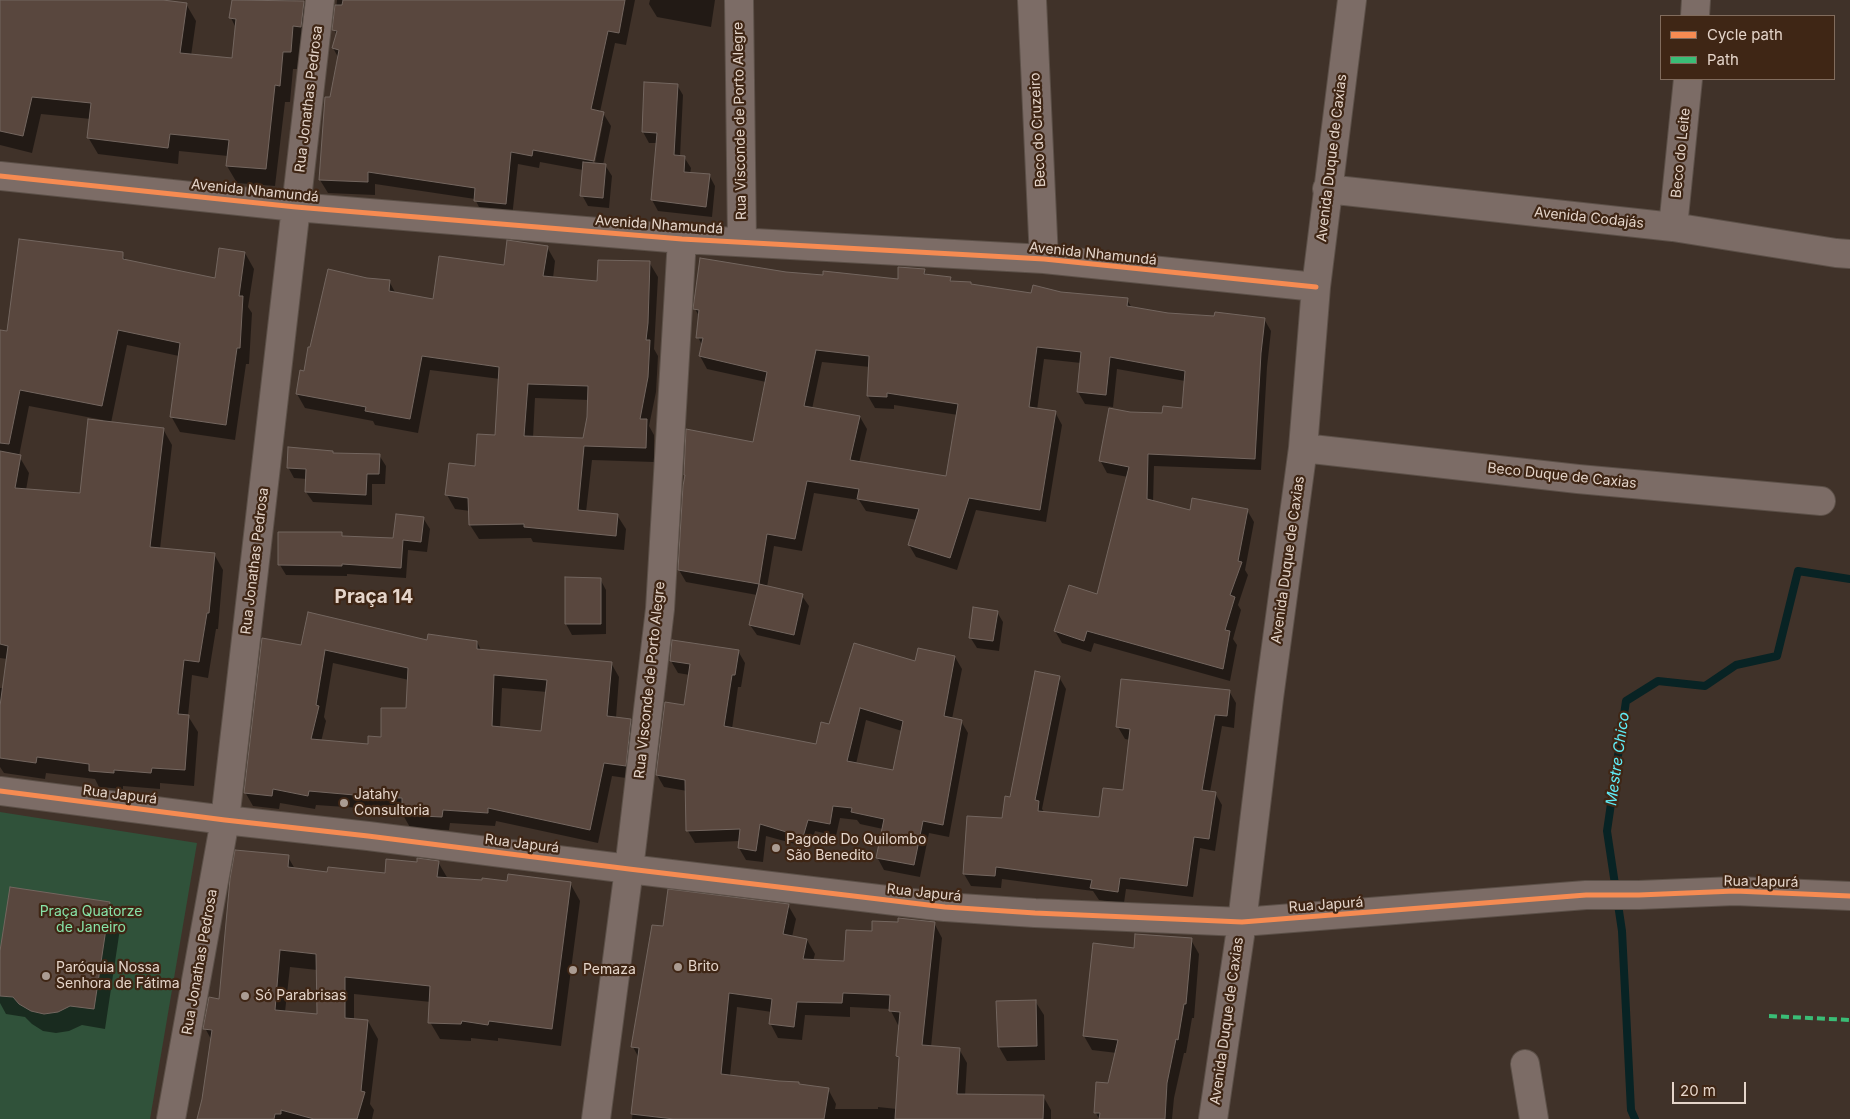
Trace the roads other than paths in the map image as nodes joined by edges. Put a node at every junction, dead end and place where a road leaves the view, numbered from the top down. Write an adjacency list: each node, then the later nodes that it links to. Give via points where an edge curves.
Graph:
1 (320, 0): 10 (street, Rua Jonathas Pedrosa)
2 (739, 0): 13 (street, Rua Visconde de Porto Alegre)
3 (1032, 0): 15 (street, Beco do Cruzeiro)
4 (1352, 0): 9 (street, Avenida Duque de Caxias)
5 (1696, 0): 6 (street)
6 (1695, 15)
7 (1688, 80): 11 (street, Beco do Leite)
8 (0, 176): 10 (street, Avenida Nhamundá)
9 (1327, 189): 11 (street, Avenida Codajás); 16 (street, Avenida Duque de Caxias)
10 (296, 207): 12 (street, Avenida Nhamundá); 20 (street, Rua Jonathas Pedrosa)
11 (1673, 227): 14 (street, Avenida Codajás)
12 (682, 239): 13 (street, Avenida Nhamundá); 21 (street, Rua Visconde de Porto Alegre, via 660,609)
13 (742, 242): 15 (street, Avenida Nhamundá)
14 (1850, 254)
15 (1044, 259): 16 (street, Avenida Nhamundá)
16 (1316, 287): 17 (street, Avenida Duque de Caxias)
17 (1303, 448): 18 (street, Beco Duque de Caxias, via 1578,479); 23 (street, Avenida Duque de Caxias)
18 (1821, 500)
19 (0, 791): 20 (street, Rua Japurá)
20 (225, 820): 21 (street, Rua Japurá); 25 (street, Rua Jonathas Pedrosa)
21 (629, 869): 23 (street, Rua Japurá, via 945,907); 26 (street, Rua Visconde de Porto Alegre)
22 (1850, 896): 23 (street, Rua Japurá, via 1735,891 1586,894)
23 (1242, 922): 27 (street, Avenida Duque de Caxias)
24 (1524, 1064): 28 (street)
25 (171, 1119)
26 (596, 1119)
27 (1213, 1119)
28 (1534, 1119)

